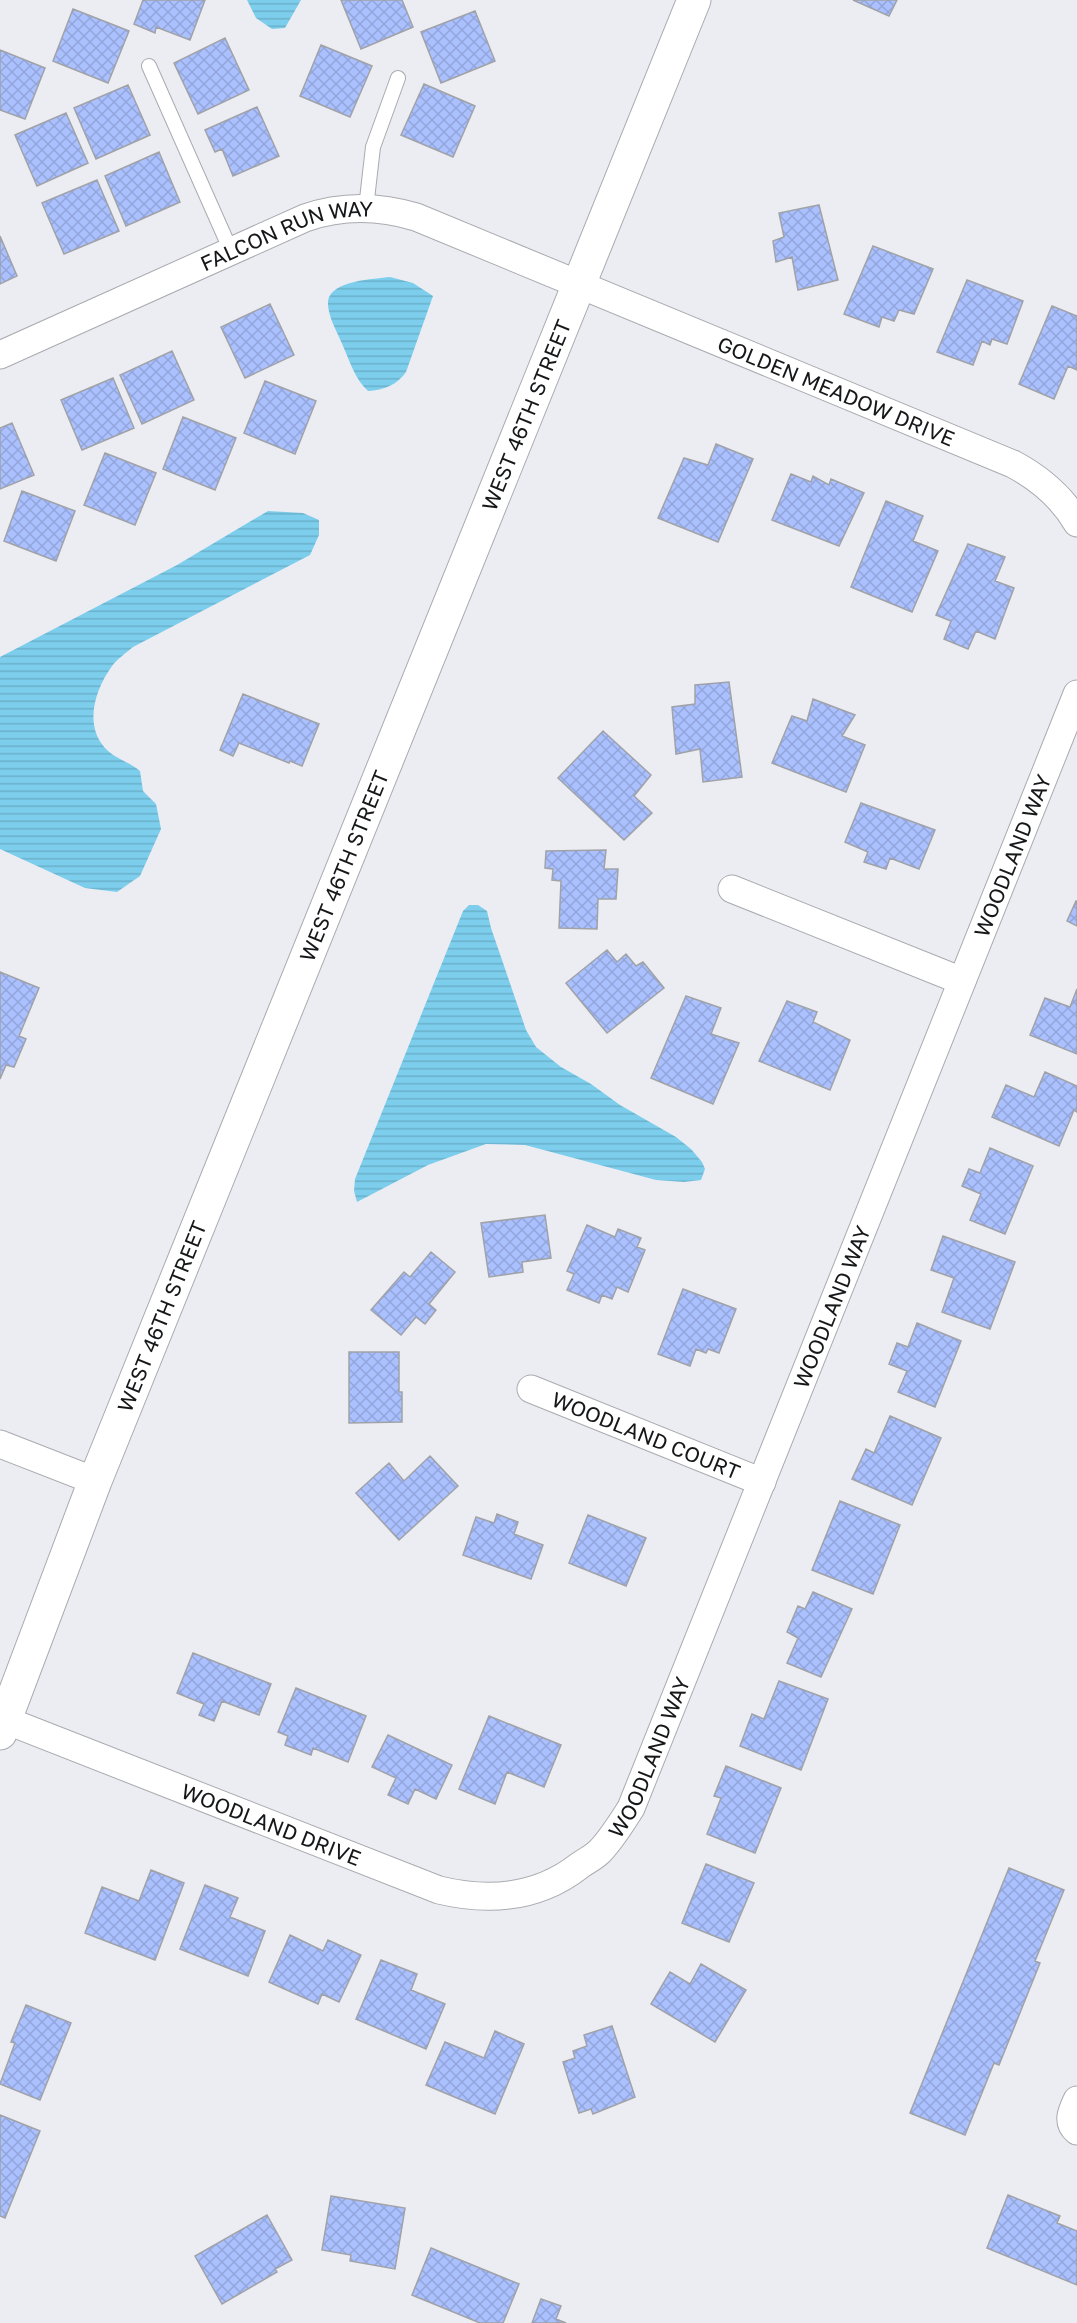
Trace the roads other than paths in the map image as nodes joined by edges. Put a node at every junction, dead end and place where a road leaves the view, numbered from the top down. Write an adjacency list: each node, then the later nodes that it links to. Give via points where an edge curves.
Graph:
1 (694, 0): 6 (street, WEST 46TH STREET)
2 (149, 66): 5 (lane)
3 (398, 78): 4 (lane, via 374,147)
4 (366, 208): 5 (street, FALCON RUN WAY, via 318,213); 6 (street, FALCON RUN WAY, via 416,217)
5 (231, 251): 7 (street, FALCON RUN WAY)
6 (578, 285): 8 (street, GOLDEN MEADOW DRIVE, via 1013,464 1044,484); 14 (street, WEST 46TH STREET)
7 (0, 355)
8 (1077, 523)
9 (1077, 694): 11 (street, WOODLAND WAY)
10 (732, 889): 11 (street)
11 (962, 981): 15 (street, WOODLAND WAY)
12 (531, 1389): 15 (street, WOODLAND COURT)
13 (0, 1444): 14 (street)
14 (95, 1481): 16 (street, WEST 46TH STREET)
15 (762, 1482): 17 (street, WOODLAND WAY, via 631,1808 592,1858 561,1880)
16 (2, 1726): 17 (street, WOODLAND DRIVE, via 439,1890 463,1896 502,1897)
17 (543, 1887)
18 (1077, 2100): 19 (street, via 1070,2122)
19 (1077, 2131)

